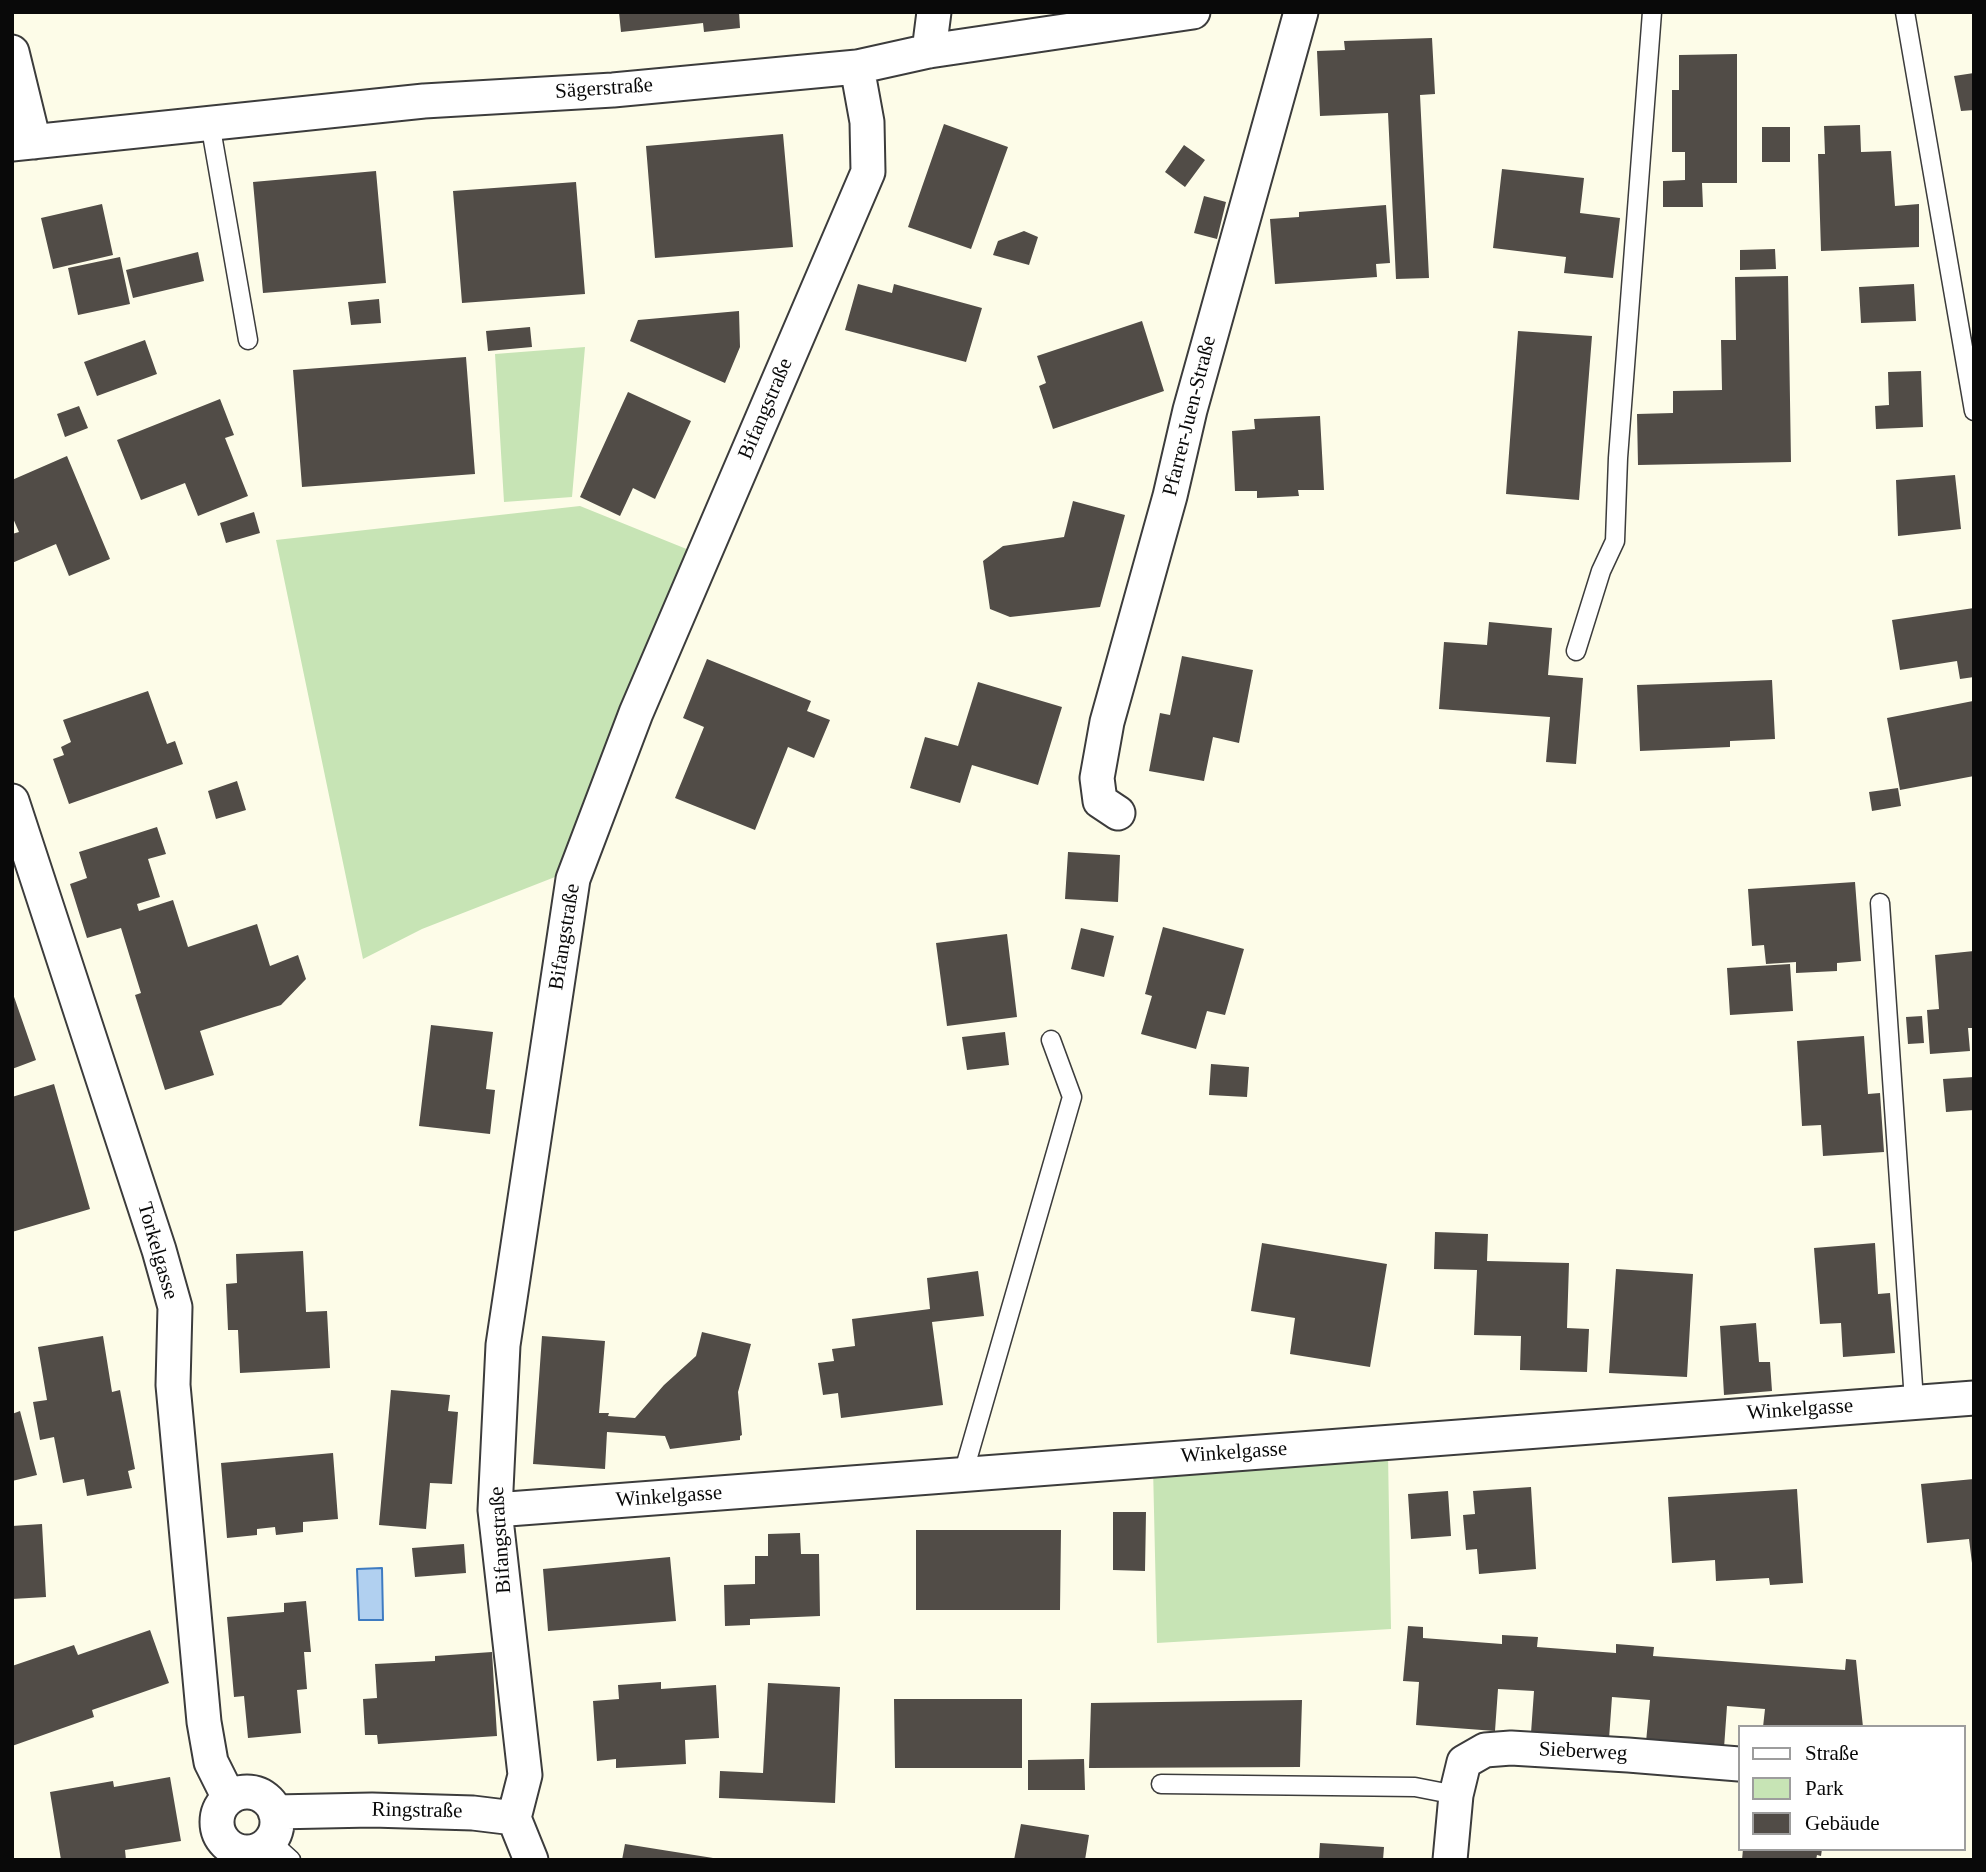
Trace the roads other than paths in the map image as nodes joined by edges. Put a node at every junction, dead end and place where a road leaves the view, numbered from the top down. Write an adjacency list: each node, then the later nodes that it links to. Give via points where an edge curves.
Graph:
1 (934, 12): 6 (street)
2 (1193, 12): 6 (street, Sägerstraße)
3 (1301, 12): 15 (street, Pfarrer-Juen-Straße, via 1107,722 1097,778 1100,801)
4 (1652, 12): 13 (lane, via 1615,541)
5 (1905, 12): 12 (lane)
6 (929, 51): 8 (street, Sägerstraße)
7 (12, 52): 10 (street)
8 (857, 67): 9 (street, Sägerstraße); 21 (street, Bifangstraße, via 867,122 867,172 636,713 573,879 503,1345)
9 (210, 123): 10 (street, Sägerstraße); 11 (lane)
10 (23, 143)
11 (248, 340)
12 (1974, 411)
13 (1576, 651)
14 (12, 801): 25 (street, Torkelgasse, via 175,1307 173,1385 204,1722 211,1762)
15 (1118, 813)
16 (1880, 903): 19 (lane)
17 (1051, 1040): 20 (lane, via 1072,1097)
18 (1974, 1398): 19 (street, Winkelgasse)
19 (1913, 1401): 20 (street, Winkelgasse)
20 (963, 1474): 21 (street, Winkelgasse)
21 (495, 1510): 26 (street, Bifangstraße, via 525,1775)
22 (1738, 1764): 24 (street, Sieberweg, via 1550,1750 1485,1750 1464,1762)
23 (1161, 1784): 24 (lane, via 1415,1787)
24 (1455, 1795): 30 (street, Sieberweg)
25 (229, 1798): 27 (street, via 246,1792 271,1804); 28 (street, Ringstraße, via 216,1823)
26 (514, 1818): 27 (street, Ringstraße, via 372,1810); 29 (street)
27 (279, 1838): 28 (street, Ringstraße)
28 (237, 1855)
29 (531, 1860)
30 (1450, 1860)

